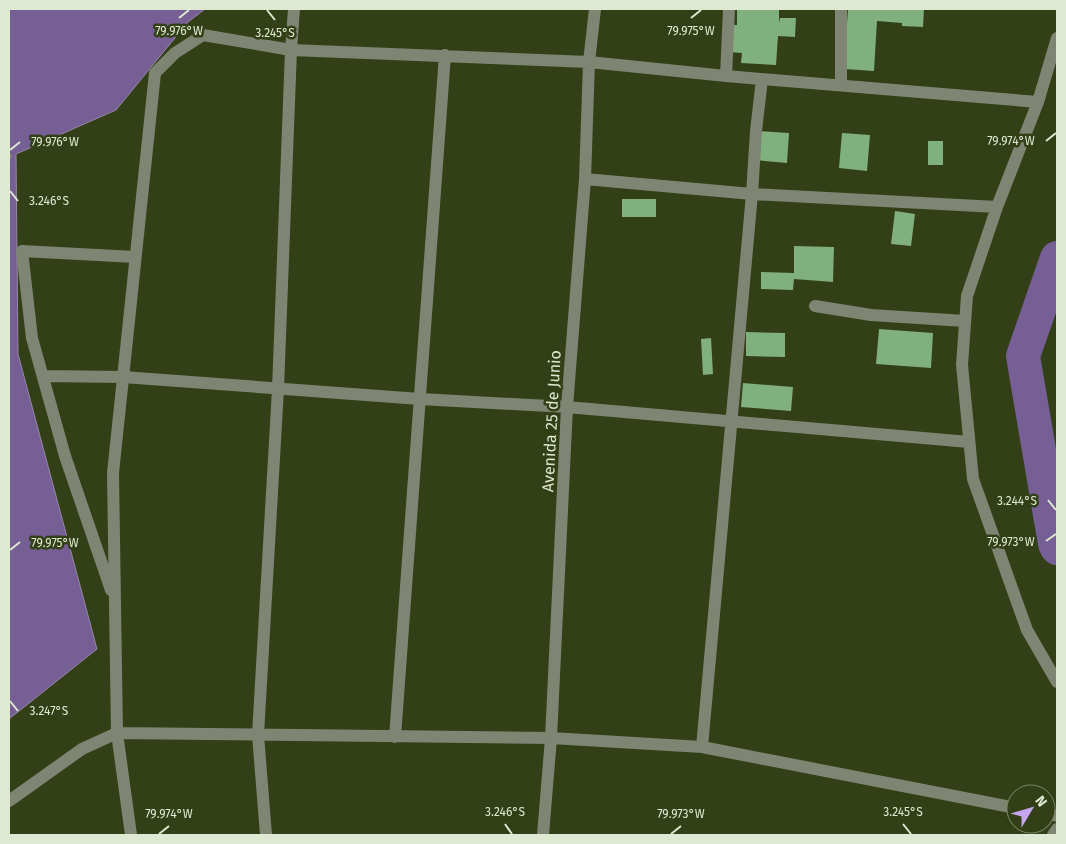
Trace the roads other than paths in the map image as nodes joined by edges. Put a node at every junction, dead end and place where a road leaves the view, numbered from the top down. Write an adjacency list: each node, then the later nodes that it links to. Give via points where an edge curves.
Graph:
1 (294, 9): 6 (street)
2 (595, 9): 8 (street, Avenida 25 de Junio)
3 (730, 9): 9 (street)
4 (842, 9): 11 (street)
5 (1057, 38): 12 (street)
6 (291, 50): 7 (street); 16 (street, via 203,35 175,53 155,73); 21 (street)
7 (445, 55): 8 (street); 22 (street)
8 (589, 62): 9 (street); 13 (street, Avenida 25 de Junio)
9 (726, 76): 10 (street)
10 (762, 79): 11 (street); 14 (street)
11 (841, 86): 12 (street)
12 (1038, 102): 15 (street)
13 (585, 178): 14 (street); 23 (street, Avenida 25 de Junio)
14 (752, 194): 15 (street); 24 (street)
15 (997, 207): 18 (street, via 967,296)
16 (135, 257): 19 (street, via 22,251 32,338); 20 (street)
17 (815, 306): 18 (street, via 871,315)
18 (965, 321): 25 (street, via 962,365)
19 (43, 376): 20 (street); 26 (street, via 64,456)
20 (123, 377): 21 (street); 26 (street, via 113,472)
21 (278, 389): 22 (street); 29 (street)
22 (420, 399): 23 (street); 30 (street)
23 (567, 407): 24 (street); 31 (street, Avenida 25 de Junio)
24 (731, 422): 25 (street); 32 (street)
25 (970, 442): 27 (street, via 973,479 1027,630)
26 (115, 602): 28 (street)
27 (1057, 682)
28 (117, 733): 29 (street); 33 (street, via 82,749); 36 (street)
29 (258, 735): 30 (street); 37 (street)
30 (395, 737): 31 (street)
31 (551, 738): 32 (street); 38 (street, Avenida 25 de Junio)
32 (702, 747): 34 (street)
33 (9, 801)
34 (1006, 806)
35 (1057, 829): 39 (street)
36 (131, 835)
37 (266, 835)
38 (543, 835)
39 (1053, 835)

